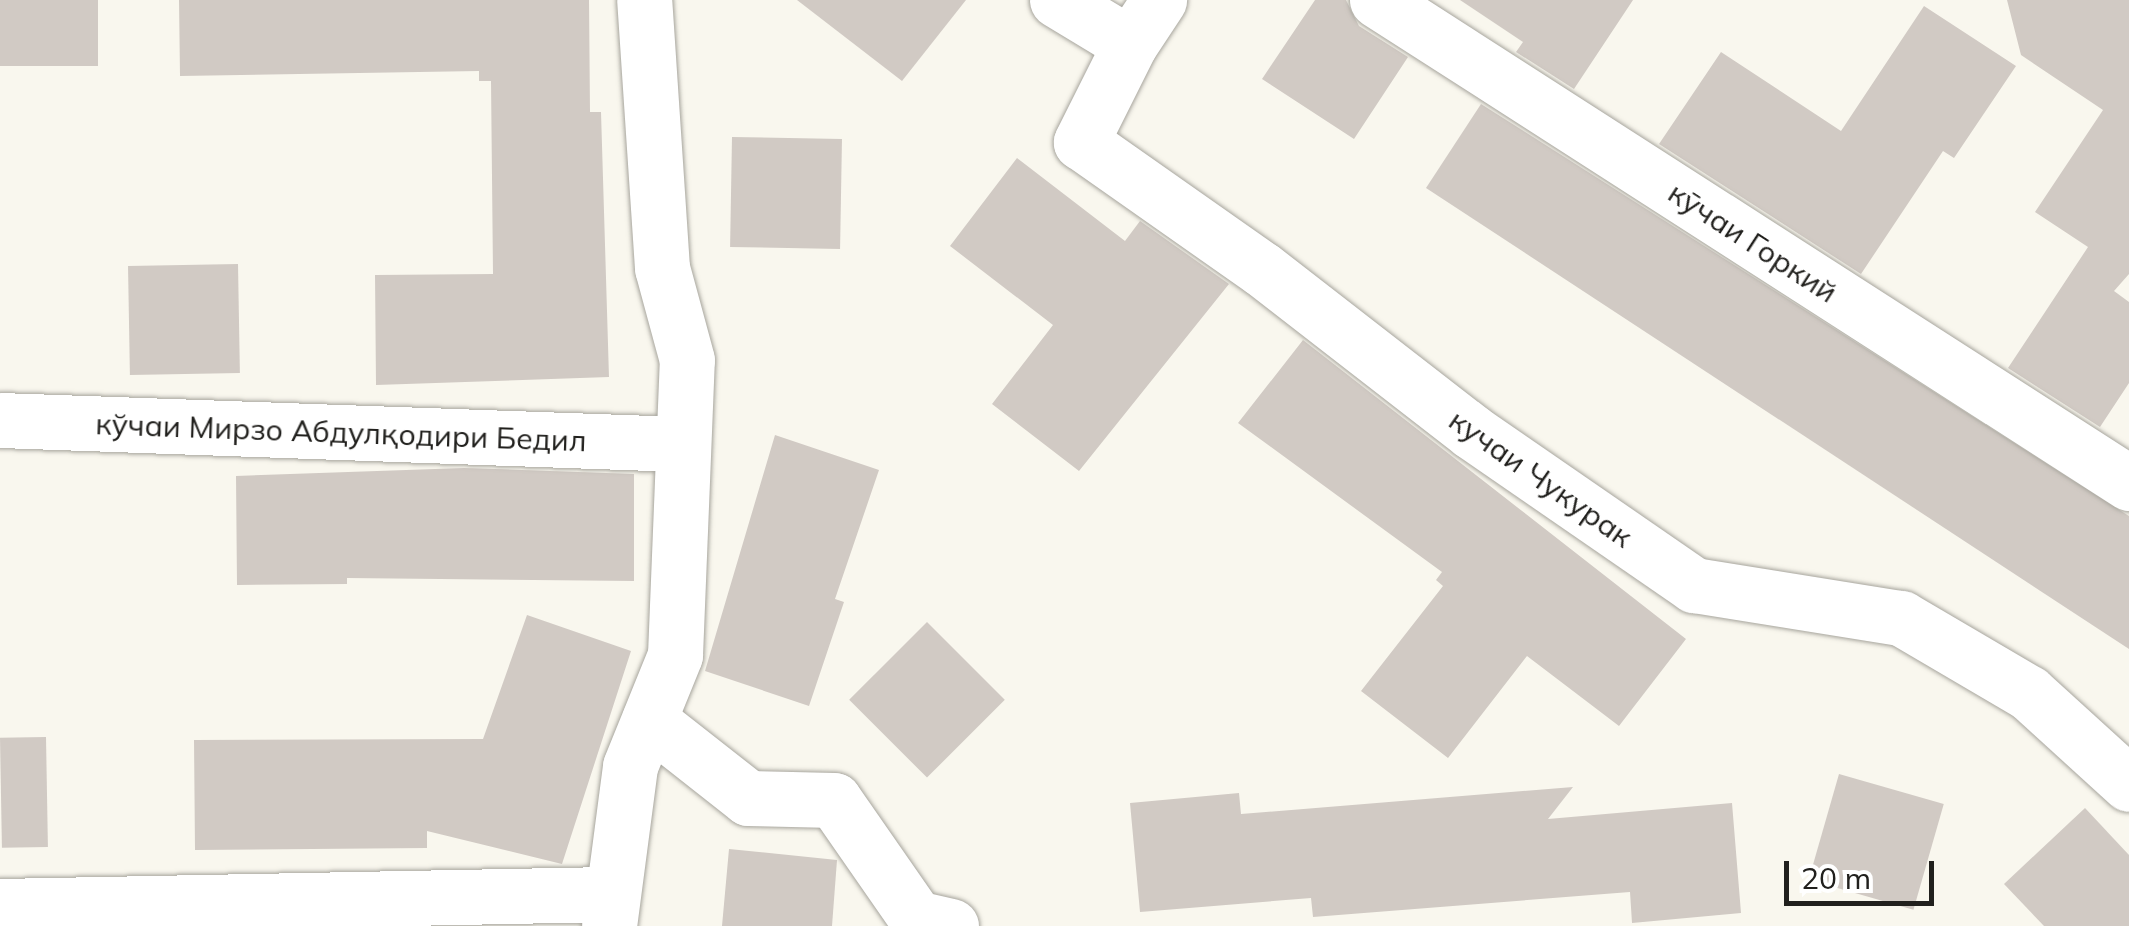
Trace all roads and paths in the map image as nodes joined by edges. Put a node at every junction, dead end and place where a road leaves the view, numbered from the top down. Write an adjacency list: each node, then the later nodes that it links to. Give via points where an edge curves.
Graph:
1 (644, 0): 6 (street, via 662,268 687,360)
2 (1056, 0): 4 (street)
3 (1377, 0): 7 (street, кӯчаи Горкий)
4 (1144, 22): 9 (street, кучаи Чукурак, via 1081,142 1262,269 1472,432 1694,586 1901,618 2028,693)
5 (0, 420): 6 (street, кўчаи Мирзо Абдулқодири Бедил)
6 (682, 444): 8 (street, via 675,655)
7 (2129, 484)
8 (649, 720): 11 (street, via 630,766); 12 (street, via 748,798 834,800 916,918)
9 (2129, 784)
10 (0, 906): 11 (street)
11 (609, 910)
12 (951, 926)

